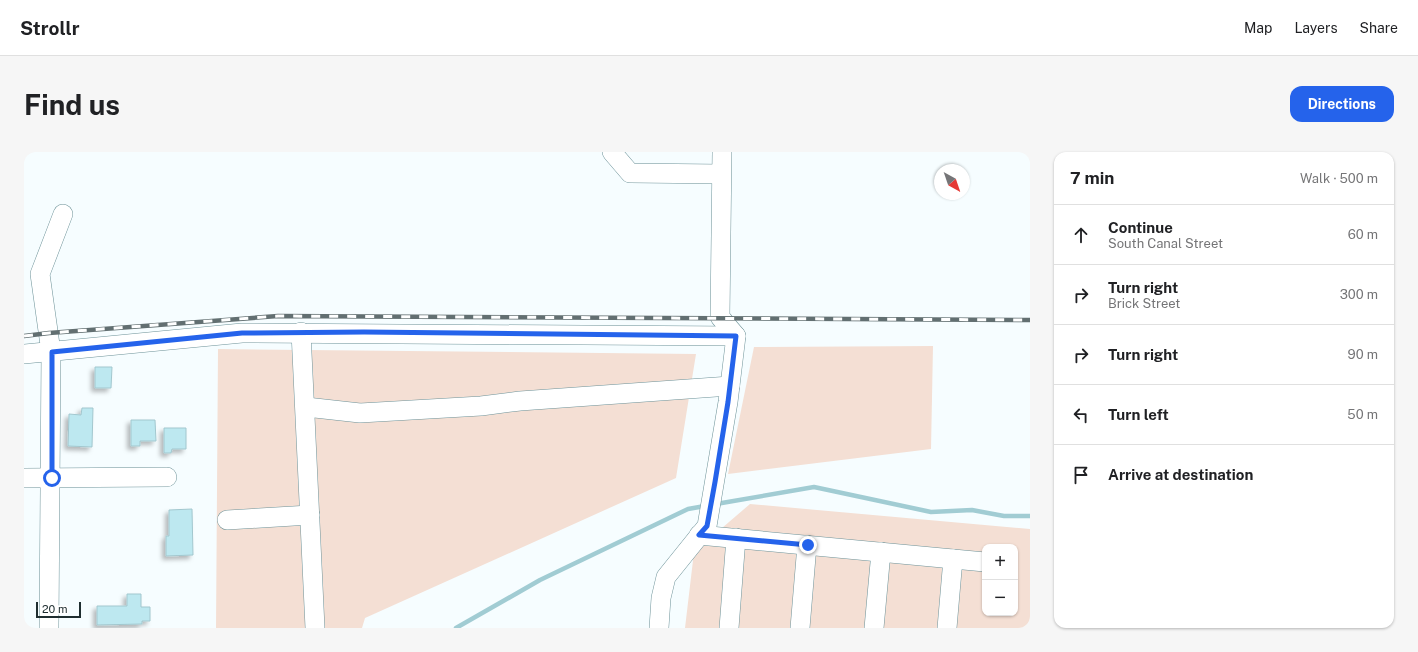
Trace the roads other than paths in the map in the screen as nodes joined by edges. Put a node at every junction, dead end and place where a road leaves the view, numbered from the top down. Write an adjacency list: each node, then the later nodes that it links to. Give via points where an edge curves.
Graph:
1 (612, 152): 3 (street, via 630,173)
2 (722, 152): 3 (street)
3 (721, 174): 6 (street, via 720,317)
4 (63, 214): 7 (street, via 40,274)
5 (301, 332): 6 (street); 7 (street, via 242,333); 10 (street)
6 (736, 336): 9 (street)
7 (52, 352): 8 (street); 13 (street)
8 (24, 354)
9 (730, 386): 10 (street, via 360,413); 16 (street, via 707,526)
10 (306, 407): 14 (street)
11 (168, 477): 13 (street)
12 (24, 478): 13 (street)
13 (52, 478): 22 (street)
14 (310, 516): 15 (street); 23 (street)
15 (227, 520)
16 (699, 535): 17 (street); 24 (street, via 666,577 661,598)
17 (736, 538): 18 (street); 25 (street)
18 (808, 545): 19 (street); 26 (street)
19 (881, 552): 20 (street); 27 (street)
20 (953, 559): 21 (street); 28 (street)
21 (982, 562)
22 (49, 628)
23 (315, 628)
24 (659, 628)
25 (729, 628)
26 (800, 628)
27 (874, 628)
28 (947, 628)

